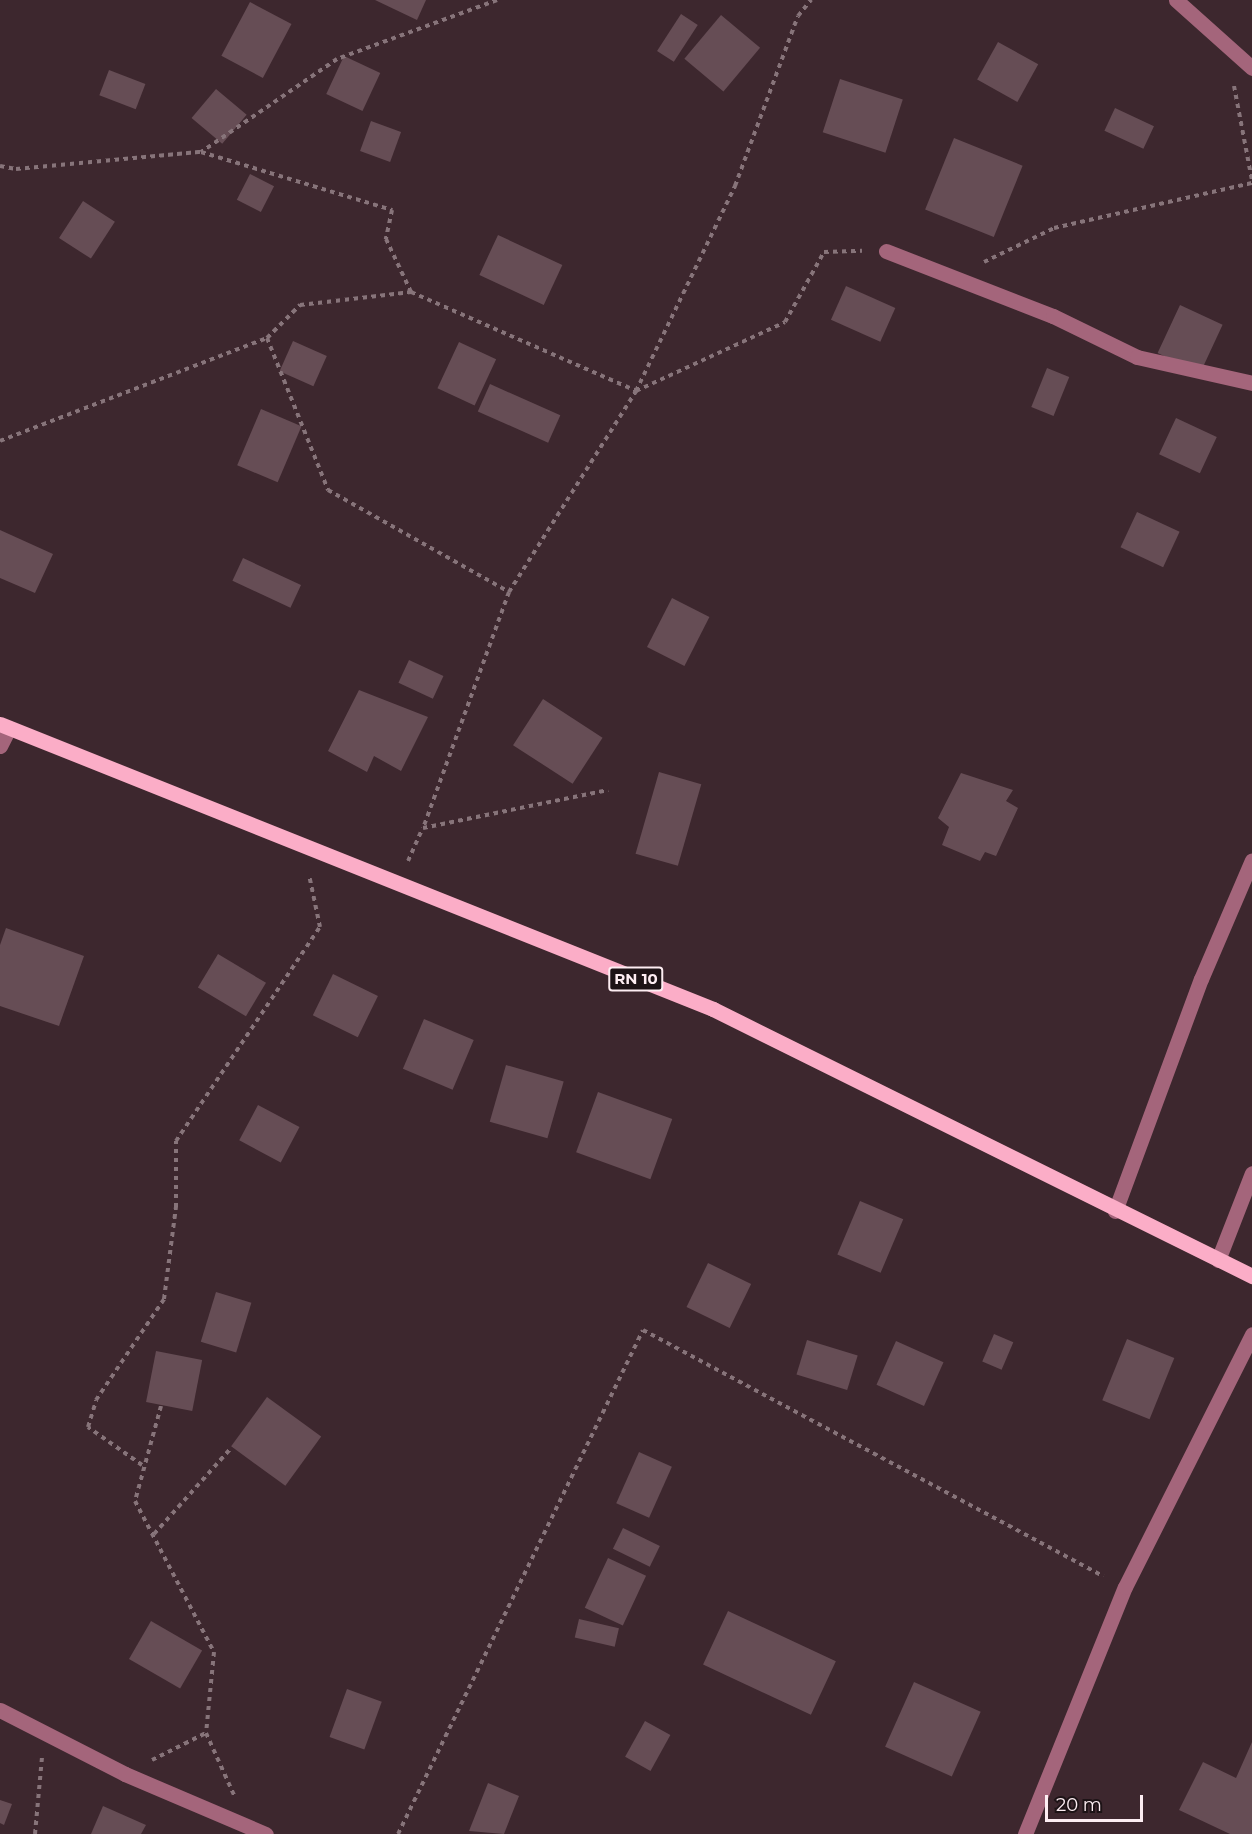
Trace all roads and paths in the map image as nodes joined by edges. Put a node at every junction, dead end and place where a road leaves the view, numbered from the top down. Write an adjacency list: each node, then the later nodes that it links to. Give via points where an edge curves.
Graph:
1 (497, 0): 6 (path, via 337,58)
2 (811, 0): 14 (path, via 798,16 735,186)
3 (1176, 0): 4 (street)
4 (1226, 44): 5 (street); 8 (path)
5 (1252, 68)
6 (201, 152): 7 (path, via 16,169); 11 (path, via 392,210 386,239)
7 (0, 166)
8 (1252, 181): 10 (path, via 1054,228)
9 (886, 251): 10 (street); 14 (path, via 824,252 785,322)
10 (954, 277): 13 (street, via 1137,357)
11 (411, 292): 12 (path, via 300,305); 14 (path)
12 (267, 338): 15 (path); 16 (path, via 327,490)
13 (1252, 383)
14 (636, 391): 16 (path)
15 (0, 441)
16 (509, 592): 20 (path)
17 (4, 726): 18 (street); 21 (main road, RN 10)
18 (0, 746)
19 (608, 790): 20 (path)
20 (423, 828): 23 (path)
21 (303, 847): 23 (main road, RN 10); 31 (path, via 320,927 176,1142 176,1207 164,1299 96,1400 88,1427)
22 (1252, 860): 25 (street, via 1201,979)
23 (396, 886): 25 (main road, RN 10, via 713,1009)
24 (1252, 1173): 26 (street)
25 (1115, 1211): 26 (main road, RN 10)
26 (1218, 1260): 27 (main road, RN 10)
27 (1252, 1276)
28 (1252, 1334): 33 (street)
29 (161, 1406): 31 (path)
30 (232, 1447): 32 (path)
31 (142, 1466): 32 (path, via 135,1501)
32 (154, 1534): 35 (path, via 214,1652)
33 (1125, 1587): 41 (path, via 644,1330); 42 (street)
34 (0, 1710): 36 (street)
35 (206, 1733): 37 (path); 38 (path)
36 (56, 1738): 37 (street); 39 (path, via 42,1758)
37 (125, 1774): 38 (street)
38 (248, 1826): 40 (street)
39 (35, 1834)
40 (266, 1834)
41 (398, 1834)
42 (1025, 1834)

